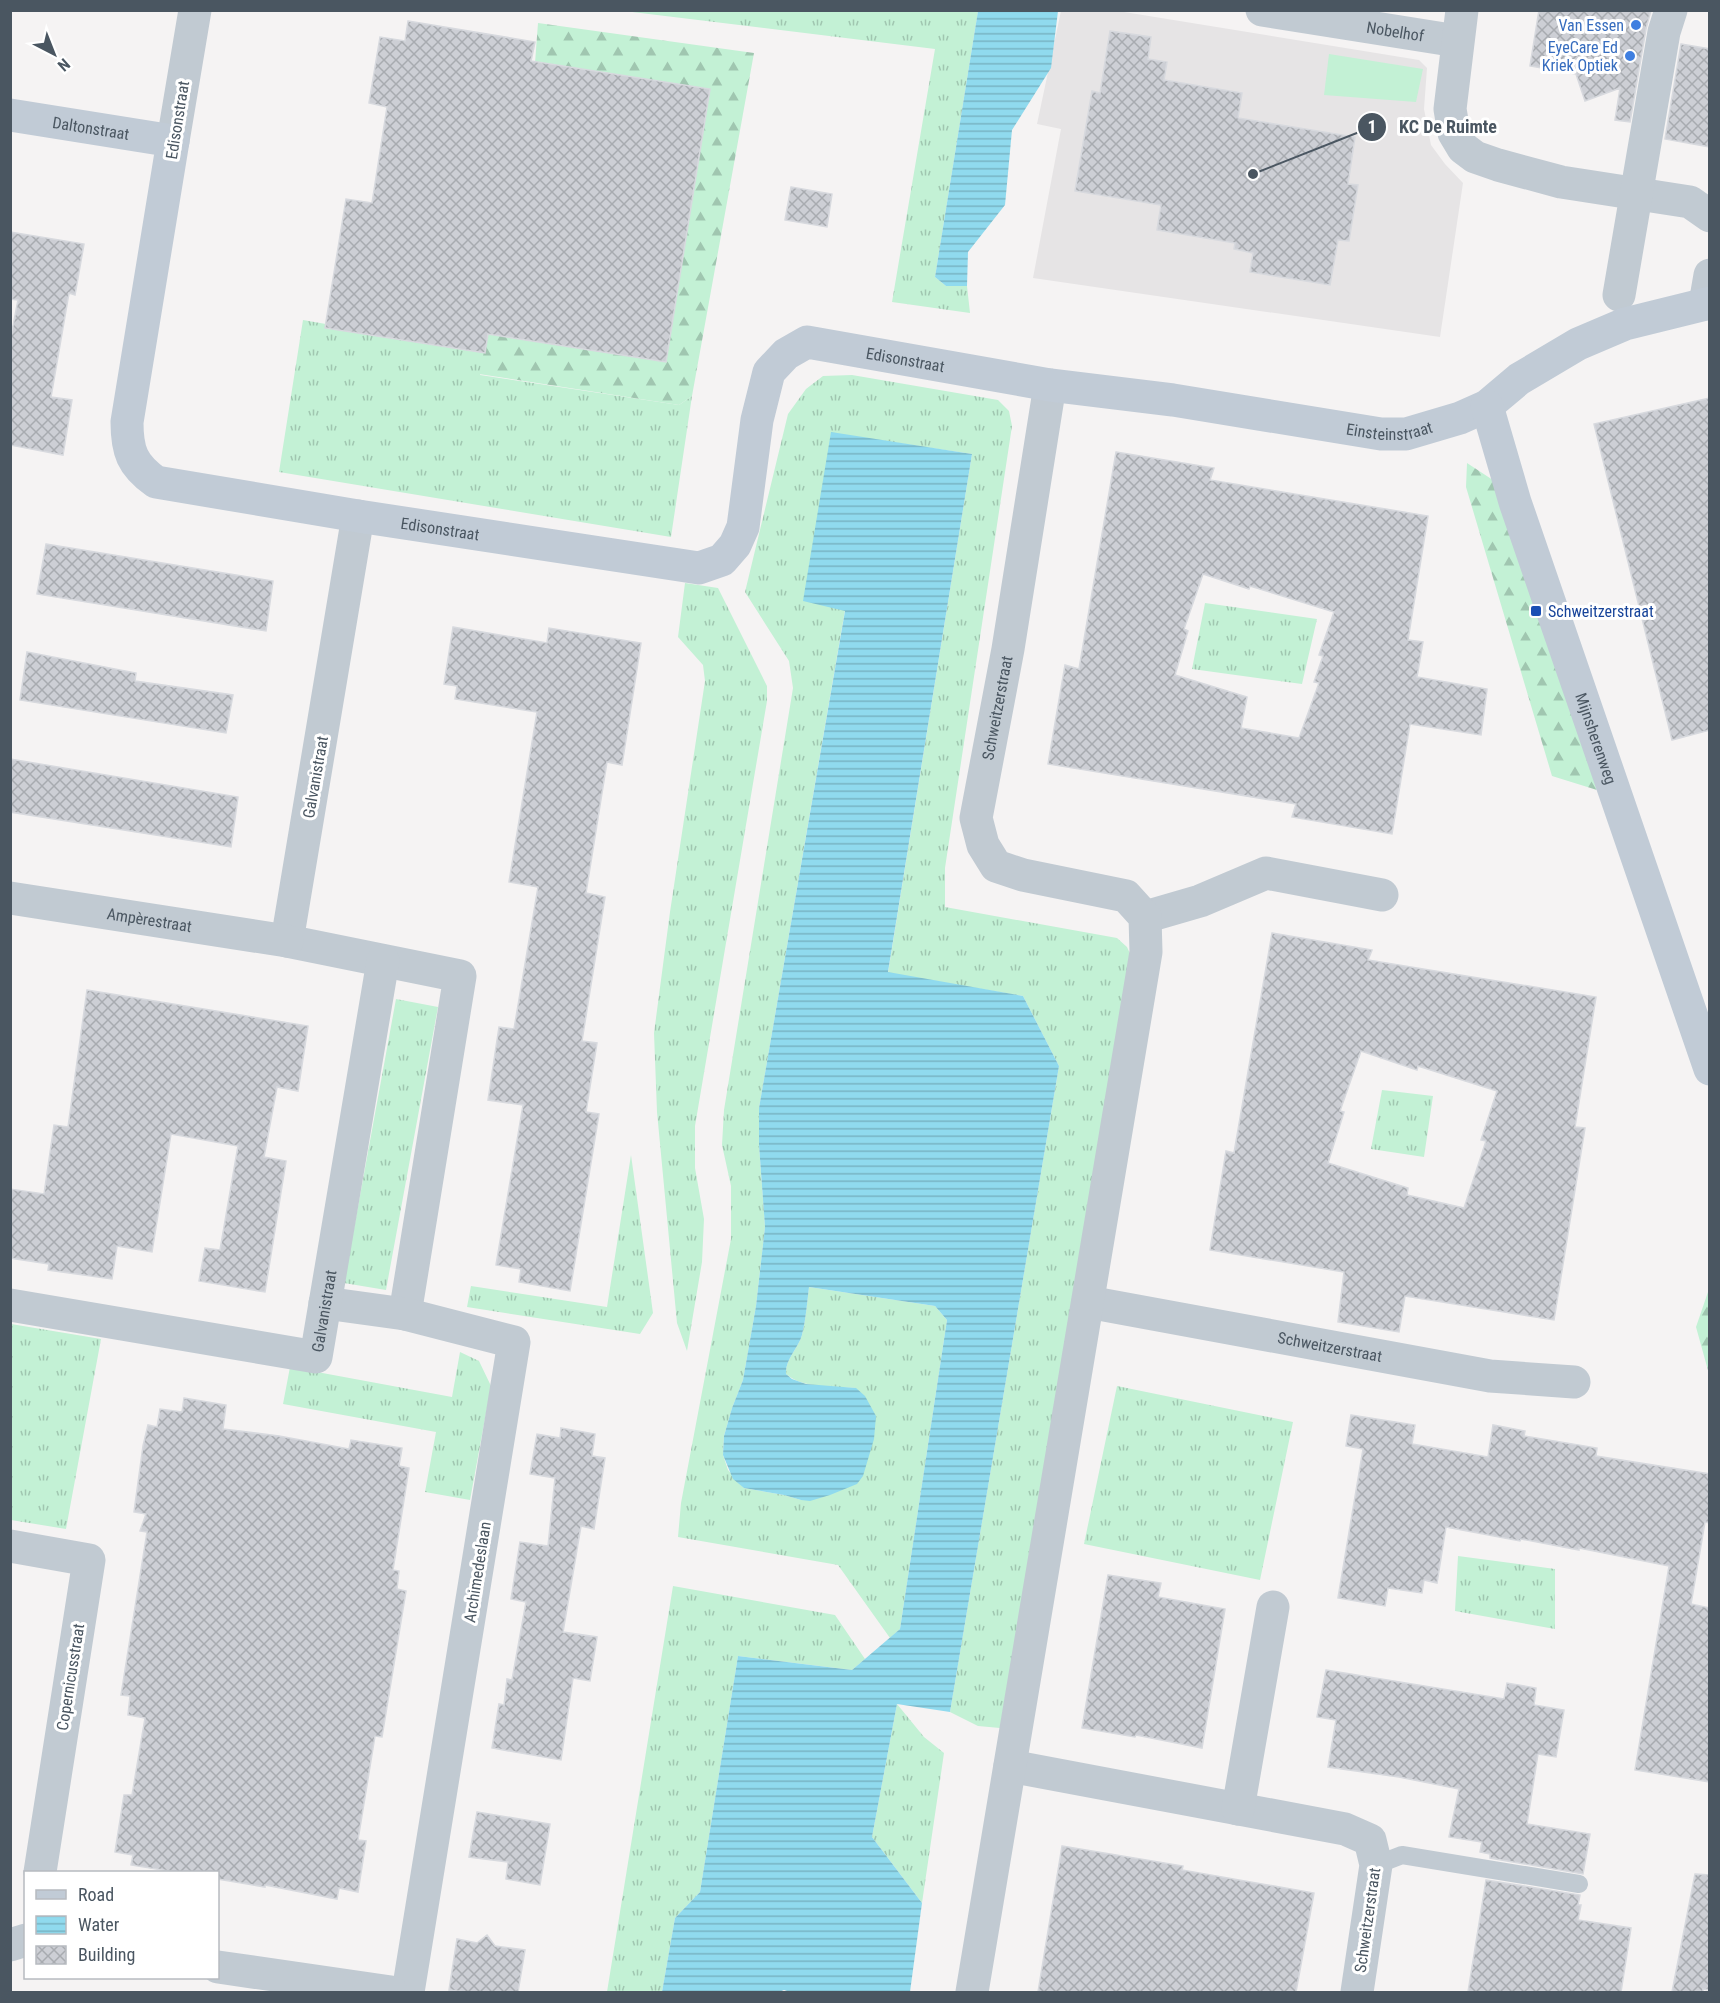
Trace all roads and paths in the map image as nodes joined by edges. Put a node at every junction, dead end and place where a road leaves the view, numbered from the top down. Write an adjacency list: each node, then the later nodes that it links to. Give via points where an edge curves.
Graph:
1 (195, 10): 6 (street, Edisonstraat)
2 (1262, 10): 4 (street, Nobelhof)
3 (1671, 10): 7 (street)
4 (1460, 26): 7 (street, Nobelhof, via 1450,109 1454,133 1463,148 1498,165 1561,182)
5 (10, 115): 6 (street, Daltonstraat)
6 (173, 141): 13 (street, Edisonstraat, via 127,422 127,442 133,459 156,482)
7 (1636, 193): 8 (street, via 1690,202); 9 (street)
8 (1710, 216)
9 (1619, 294)
10 (1708, 294): 12 (street, Einsteinstraat, via 1578,344 1519,379)
11 (1050, 385): 12 (street, Einsteinstraat, via 1173,400 1381,434 1406,434); 13 (street, Edisonstraat, via 807,342 786,354 770,372 757,420 743,527 735,545 722,560 699,568); 16 (street, Schweitzerstraat, via 1008,649 976,818 983,844 996,866 1126,896)
12 (1487, 406): 19 (street, Mijnsherenweg, via 1515,502)
13 (358, 516): 17 (street, Galvanistraat)
14 (1382, 895): 16 (street, via 1266,873 1200,901)
15 (10, 898): 17 (street, Ampèrestraat)
16 (1145, 916): 20 (street, via 1146,952)
17 (287, 941): 18 (street)
18 (382, 961): 21 (street, Galvanistraat); 23 (street, via 460,976)
19 (1710, 1069)
20 (1088, 1302): 24 (street, Schweitzerstraat, via 1490,1376); 27 (street)
21 (325, 1303): 22 (street, Galvanistraat, via 316,1357); 23 (street, Archimedeslaan)
22 (10, 1305)
23 (405, 1314): 34 (street, Archimedeslaan, via 514,1342)
24 (1574, 1382)
25 (10, 1546): 30 (street, Copernicusstraat, via 89,1560)
26 (1273, 1607): 28 (street)
27 (1010, 1766): 28 (street, Schweitzerstraat); 35 (street)
28 (1238, 1809): 29 (street, Schweitzerstraat, via 1345,1829 1370,1840)
29 (1376, 1865): 31 (lane, via 1402,1855); 36 (street, Schweitzerstraat)
30 (40, 1871)
31 (1579, 1884)
32 (219, 1966): 33 (street)
33 (391, 1992)
34 (408, 1992)
35 (972, 1992)
36 (1357, 1992)

